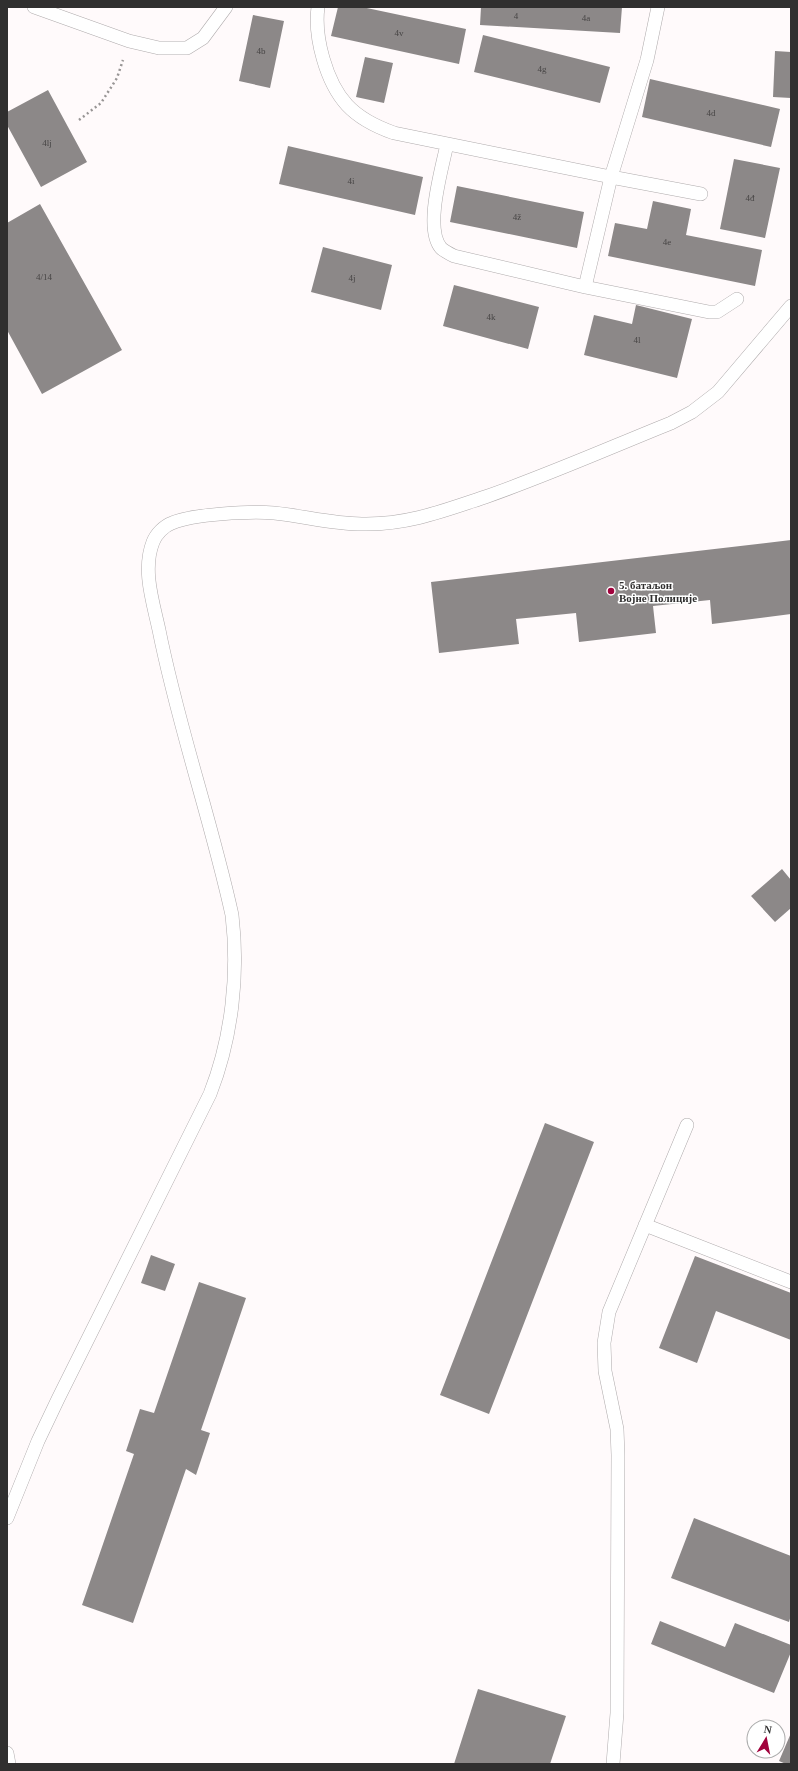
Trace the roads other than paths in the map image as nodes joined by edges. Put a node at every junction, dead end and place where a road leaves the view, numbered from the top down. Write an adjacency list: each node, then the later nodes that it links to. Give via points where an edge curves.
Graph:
1 (34, 7): 2 (lane, via 129,41 159,48 187,48 203,38)
2 (226, 7)
3 (318, 7): 5 (lane, via 318,42 337,90 347,105 379,128)
4 (658, 7): 6 (lane, via 647,60)
5 (447, 144): 6 (lane); 8 (lane, via 433,216 434,233 441,248 454,256)
6 (611, 177): 7 (lane); 8 (lane)
7 (702, 194)
8 (586, 287): 9 (lane, via 709,312 717,312)
9 (736, 299)
10 (791, 306): 14 (lane, via 718,392 692,412 512,488 429,516 391,523 337,523 273,513 247,512 173,523 162,530 154,540 149,562 149,579 168,674 232,915 235,943 231,1009 220,1067 210,1094 64,1385)
11 (686, 1125): 12 (lane)
12 (645, 1225): 13 (lane); 17 (lane, via 609,1312 604,1343 605,1371 617,1429 618,1456 617,1713)
13 (791, 1282)
14 (7, 1518)
15 (7, 1753): 16 (lane)
16 (8, 1764)
17 (613, 1764)

